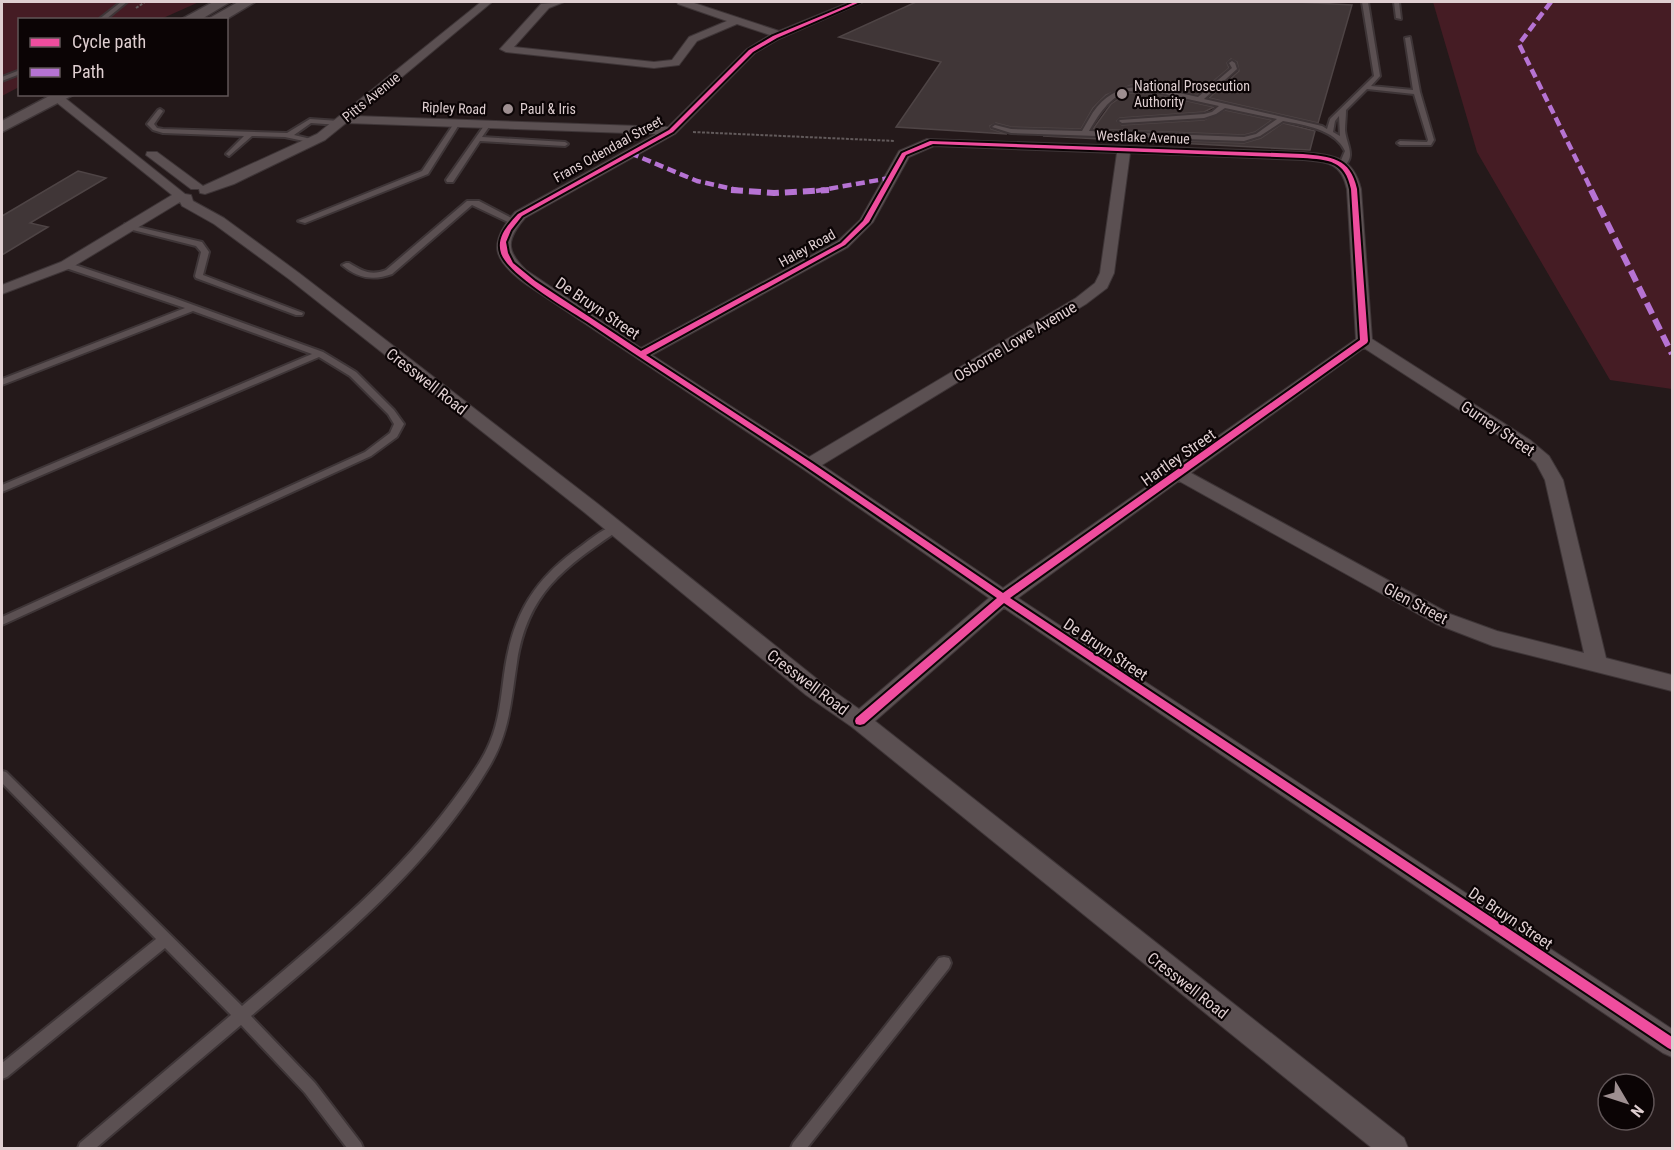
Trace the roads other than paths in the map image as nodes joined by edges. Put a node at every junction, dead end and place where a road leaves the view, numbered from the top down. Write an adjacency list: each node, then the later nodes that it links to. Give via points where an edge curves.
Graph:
1 (123, 2): 11 (lane)
2 (223, 2): 12 (main road)
3 (248, 2): 13 (main road)
4 (487, 2): 31 (street, Pitts Avenue)
5 (560, 2): 10 (street)
6 (686, 2): 15 (street)
7 (858, 2): 16 (street, Frans Odendaal Street)
8 (1365, 2): 21 (lane, via 1377,76)
9 (1396, 2): 14 (lane)
10 (542, 4): 15 (street, via 506,49 670,65 681,58 693,39)
11 (103, 18)
12 (191, 18)
13 (217, 18)
14 (1399, 18)
15 (738, 20): 16 (street)
16 (780, 35): 37 (street, Frans Odendaal Street, via 751,51)
17 (1408, 38): 22 (lane)
18 (1232, 63): 25 (lane, via 1235,68)
19 (18, 73): 20 (lane)
20 (2, 79)
21 (1366, 87): 22 (lane); 29 (lane)
22 (1417, 92): 46 (lane, via 1431,140 1424,145)
23 (31, 96): 27 (main road)
24 (62, 96): 35 (main road); 52 (street, Cresswell Road); 53 (street, Cresswell Road)
25 (1200, 99): 26 (lane); 39 (lane, via 1148,89 1121,91 1099,108)
26 (1224, 105): 30 (lane); 32 (lane, via 1214,114 1204,116)
27 (2, 111)
28 (160, 111): 40 (lane, via 150,124 156,129)
29 (1343, 111): 38 (lane, via 1332,120); 44 (lane)
30 (1283, 118): 38 (lane); 39 (lane, via 1258,135 1244,139)
31 (342, 121): 33 (street, Ripley Road); 41 (lane, via 310,121); 43 (street, Pitts Avenue)
32 (1122, 121)
33 (457, 123): 34 (street, Ripley Road); 55 (lane, via 425,172)
34 (488, 124): 37 (street, Ripley Road); 42 (lane)
35 (2, 127)
36 (995, 127): 39 (lane)
37 (671, 131): 56 (street, Frans Odendaal Street, via 533,206)
38 (1330, 131): 44 (lane)
39 (1084, 133)
40 (250, 134): 41 (lane); 49 (lane)
41 (288, 136): 43 (lane)
42 (478, 139): 47 (lane); 51 (lane)
43 (314, 141): 52 (street, Pitts Avenue, via 243,174)
44 (1344, 142): 50 (lane, via 1348,151)
45 (955, 143): 48 (street, Westlake Avenue); 65 (street, Haley Road, via 932,142 904,154 867,222 843,244)
46 (1400, 143)
47 (565, 144)
48 (1124, 151): 50 (street, Westlake Avenue, via 1303,156); 67 (street, Osborne Lowe Avenue, via 1102,285)
49 (229, 154)
50 (1337, 162): 63 (street, via 1353,178)
51 (450, 180)
52 (201, 188): 53 (street, Pitts Avenue, via 186,188); 54 (street, Cresswell Road)
53 (181, 196): 54 (street, Cresswell Road); 57 (street, Pitts Avenue)
54 (219, 221): 70 (street, Cresswell Road)
55 (302, 221)
56 (513, 221): 59 (lane, via 470,203 389,272 364,276); 65 (street, De Bruyn Street, via 504,234 501,249 511,266)
57 (128, 226): 58 (street, Pitts Avenue); 62 (lane, via 199,244 205,252 199,276)
58 (66, 265): 60 (street, Pitts Avenue); 61 (lane)
59 (346, 265)
60 (2, 290)
61 (193, 308): 64 (lane); 66 (lane)
62 (299, 313)
63 (1364, 341): 68 (street, Hartley Street); 73 (street, Gurney Street, via 1524,444 1542,460 1554,480)
64 (320, 354): 69 (lane); 72 (lane, via 353,374 391,412 399,424 394,435 368,454)
65 (640, 355): 67 (street, De Bruyn Street)
66 (2, 382)
67 (809, 465): 71 (street, De Bruyn Street)
68 (1180, 474): 71 (street, Hartley Street); 73 (street, Glen Street, via 1443,619 1493,638)
69 (2, 489)
70 (615, 528): 75 (street, Cresswell Road, via 814,689); 79 (lane, via 558,568 528,608 513,648 497,740 452,812 397,878 349,925)
71 (1003, 598): 75 (street, Hartley Street); 80 (street, De Bruyn Street)
72 (2, 621)
73 (1597, 664): 74 (street, Glen Street)
74 (1672, 683)
75 (860, 721): 85 (street, Cresswell Road)
76 (2, 776): 77 (lane)
77 (166, 939): 79 (lane); 81 (lane)
78 (944, 963): 84 (lane)
79 (241, 1015): 82 (lane); 83 (lane, via 310,1088)
80 (1672, 1044)
81 (2, 1072)
82 (85, 1149)
83 (356, 1149)
84 (798, 1149)
85 (1394, 1149)

